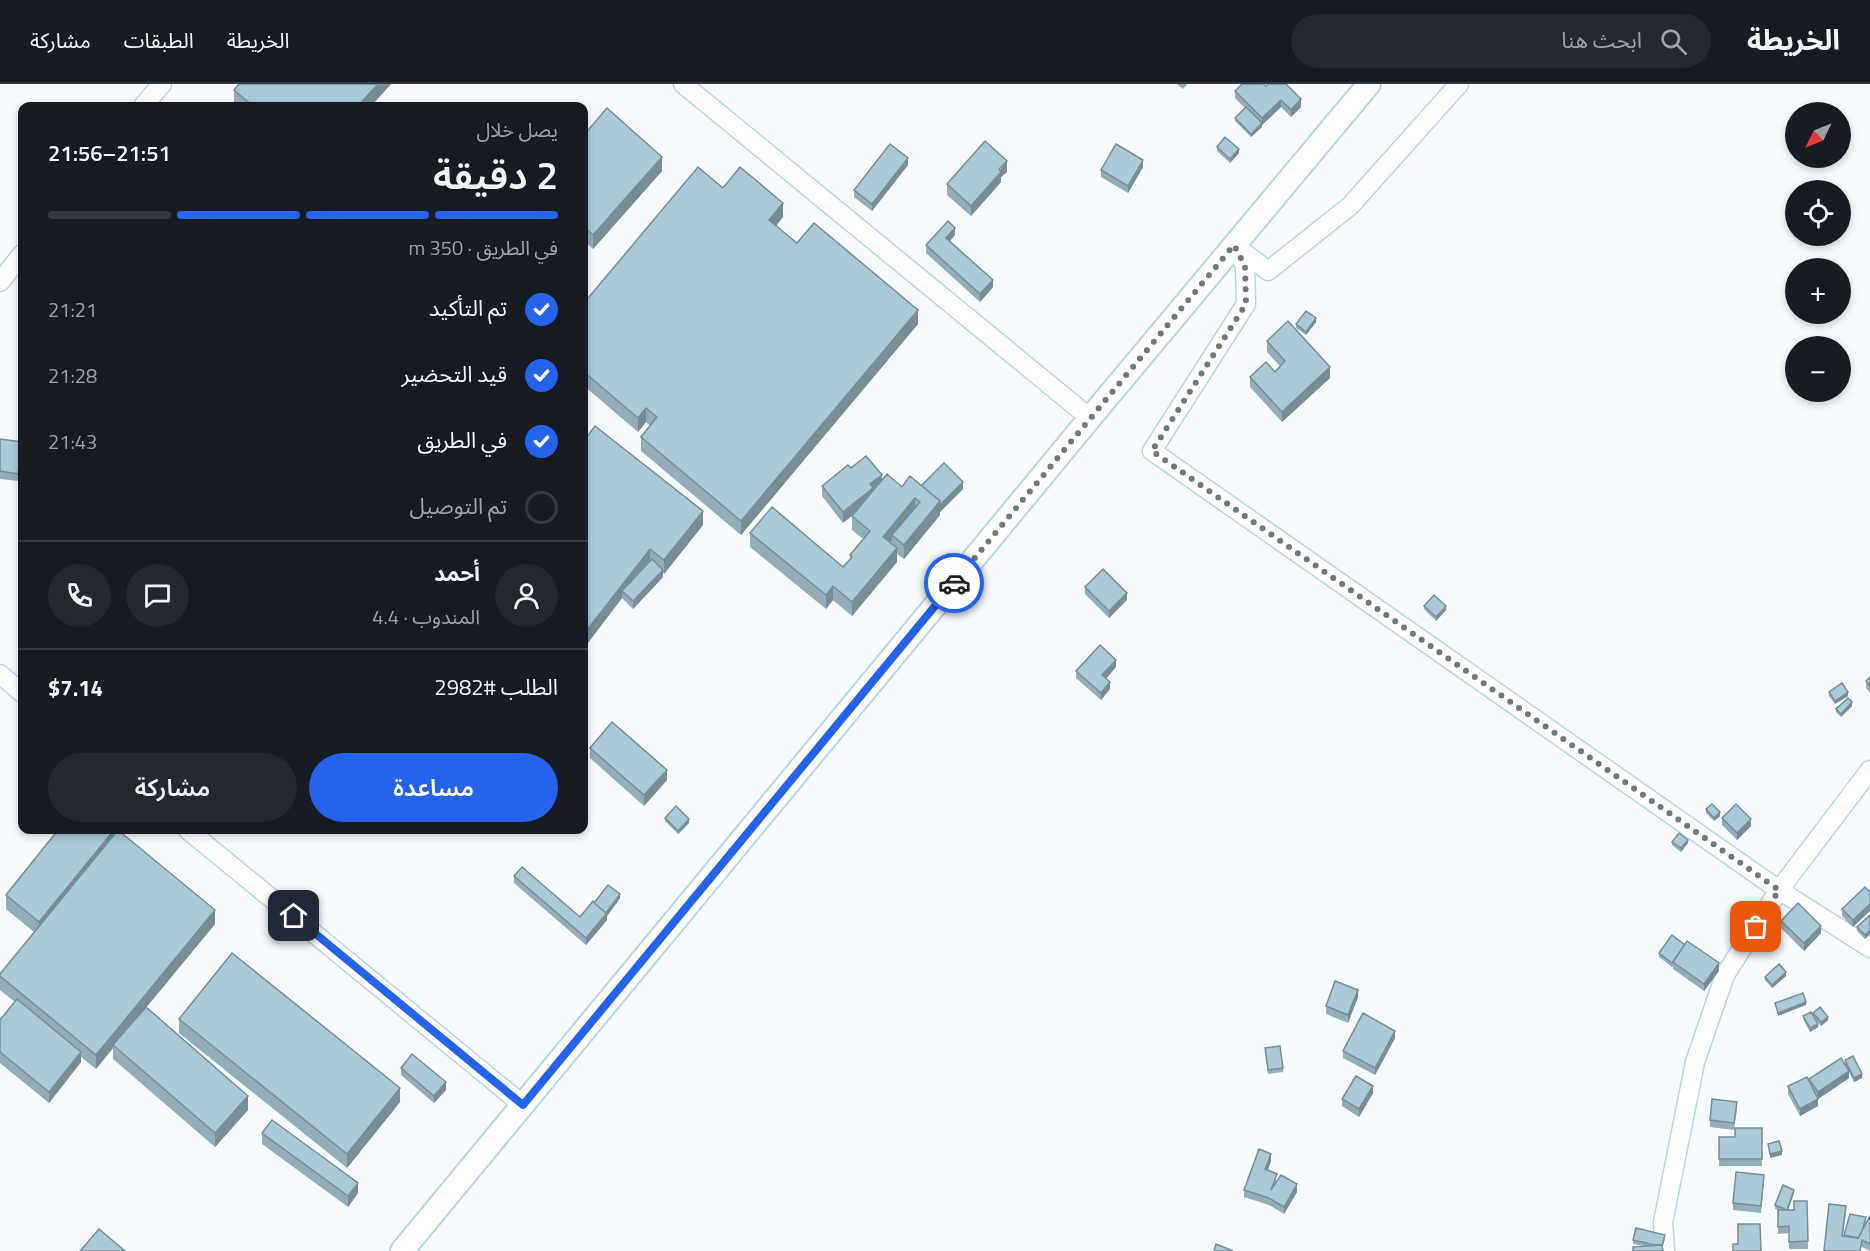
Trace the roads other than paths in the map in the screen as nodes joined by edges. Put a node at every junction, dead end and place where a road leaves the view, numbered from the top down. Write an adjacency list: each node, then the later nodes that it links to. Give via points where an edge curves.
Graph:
1 (162, 84): 5 (street)
2 (683, 84): 9 (street)
3 (1369, 84): 6 (street)
4 (1460, 84): 6 (street, via 1350,206 1268,271)
5 (146, 102)
6 (1234, 245): 9 (street); 14 (street, via 1245,266 1246,304 1152,451)
7 (18, 260): 8 (street)
8 (0, 282)
9 (1090, 418): 16 (street)
10 (0, 675): 11 (street)
11 (18, 690)
12 (1870, 770): 14 (street)
13 (193, 834): 16 (street)
14 (1779, 890): 15 (street); 18 (street, via 1725,975 1695,1062 1663,1222)
15 (1870, 948)
16 (523, 1105): 17 (street)
17 (402, 1251)
18 (1665, 1251)

